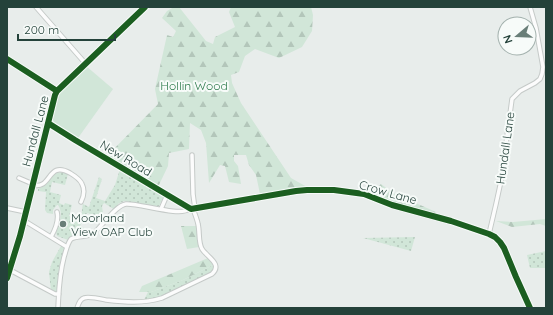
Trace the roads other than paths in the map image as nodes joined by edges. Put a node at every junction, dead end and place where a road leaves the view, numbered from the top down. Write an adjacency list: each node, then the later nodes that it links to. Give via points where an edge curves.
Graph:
1 (36, 7): 4 (street)
2 (145, 7): 4 (street, Hundall Lane)
3 (530, 7): 17 (street, Hundall Lane, via 539,43 542,74 535,84 520,91 512,99 501,181)
4 (85, 63): 5 (street, Hundall Lane, via 57,91)
5 (48, 123): 8 (street, Hundall Lane); 9 (street, New Road)
6 (192, 155): 13 (street)
7 (19, 178): 8 (street)
8 (33, 185): 10 (street, via 42,185 54,171 64,170 75,176 82,184 84,193); 14 (street, Hundall Lane)
9 (167, 195): 12 (street); 13 (street, New Road)
10 (80, 200)
11 (7, 208): 14 (street)
12 (161, 209): 13 (street, Crow Lane); 19 (street, Crow Lane, via 121,205 93,234 74,238)
13 (192, 209): 17 (street, Crow Lane, via 296,191 334,190 369,196); 24 (street, via 198,225 201,248 211,258 216,271 154,301 84,298)
14 (26, 212): 16 (street, Hundall Lane)
15 (57, 212): 18 (street, via 58,219)
16 (24, 221): 18 (street); 20 (street, Hundall Lane)
17 (489, 234): 25 (street, Crow Lane, via 504,248)
18 (51, 237): 19 (street)
19 (67, 247): 22 (street)
20 (10, 270): 21 (street, Hundall Lane); 22 (street)
21 (7, 278)
22 (58, 294): 23 (street)
23 (58, 308)
24 (77, 308)
25 (530, 308)

